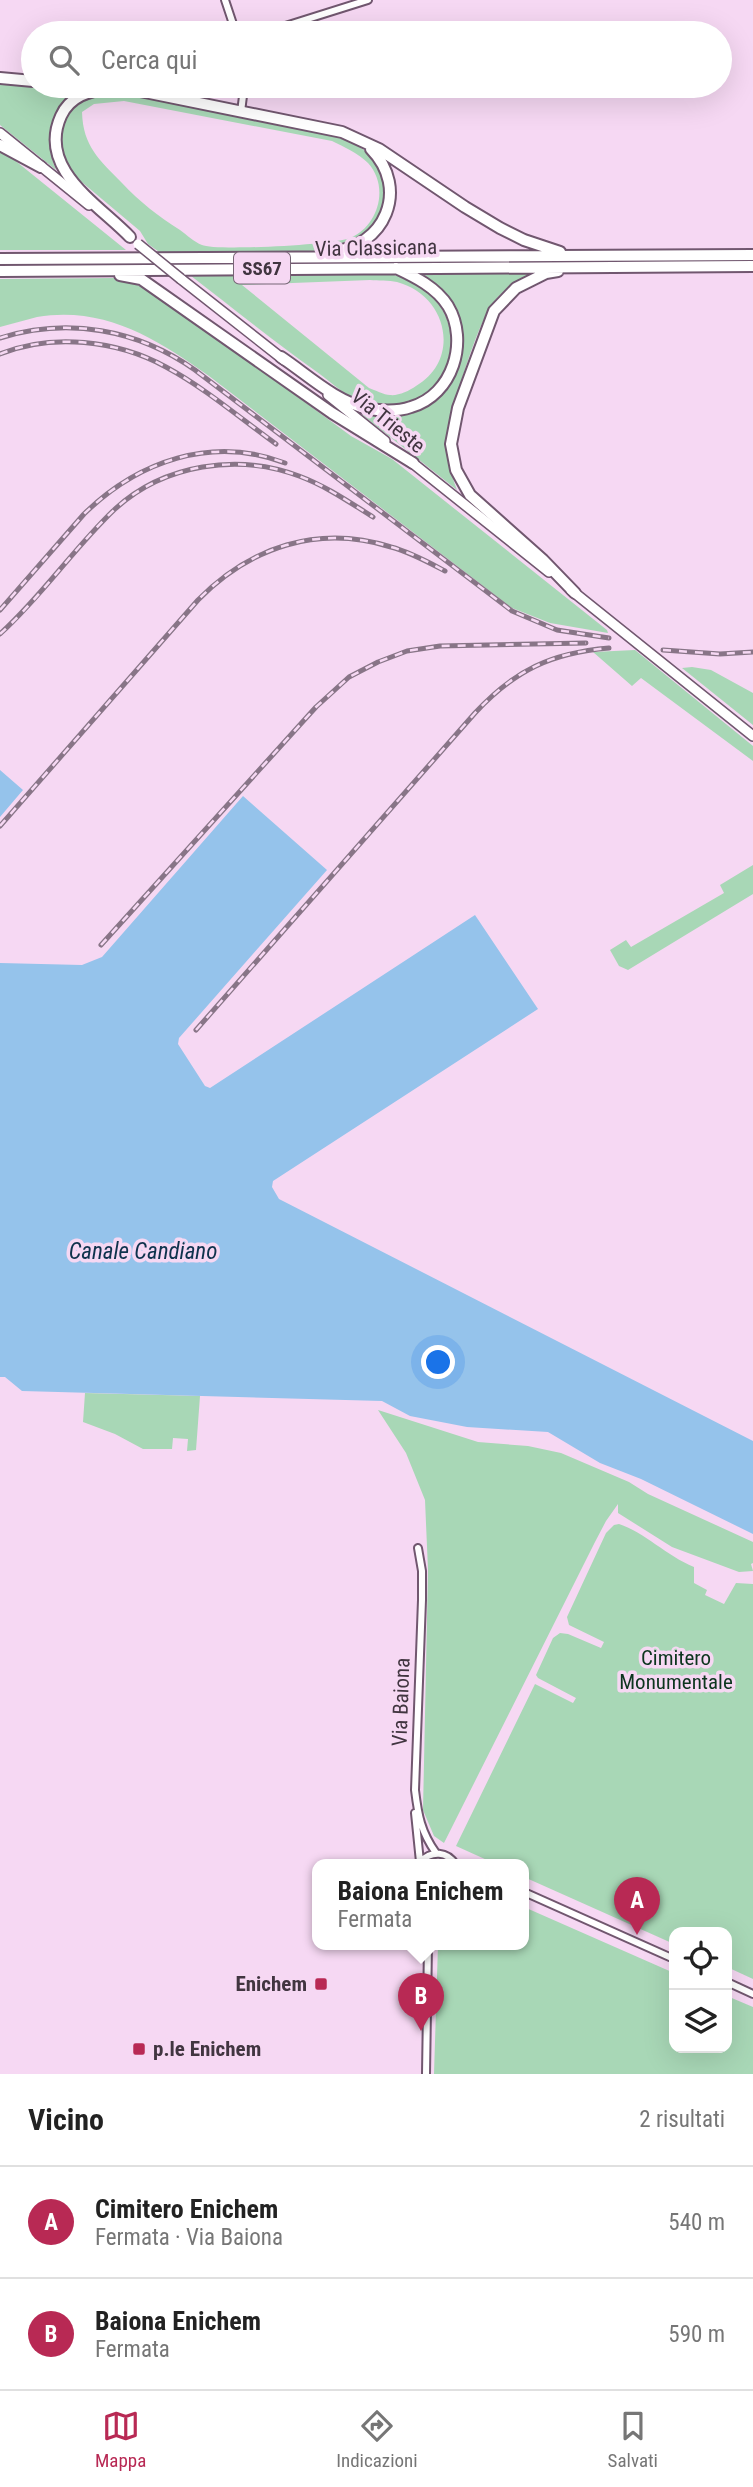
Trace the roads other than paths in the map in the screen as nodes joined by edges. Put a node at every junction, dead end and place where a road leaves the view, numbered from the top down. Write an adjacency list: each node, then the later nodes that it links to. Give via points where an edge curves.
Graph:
1 (225, 0): 3 (street)
2 (368, 0): 4 (street)
3 (232, 21)
4 (301, 21)
5 (0, 78): 6 (highway)
6 (21, 80)
7 (75, 98): 15 (highway, via 62,113 54,135 63,172)
8 (172, 98): 10 (highway)
9 (243, 98): 10 (street)
10 (241, 112): 12 (highway)
11 (0, 133): 14 (main road, Via Trieste)
12 (355, 138): 16 (highway, via 500,228); 19 (highway, via 379,158 390,191 382,223 371,236 351,249)
13 (0, 145): 14 (highway)
14 (41, 167): 15 (main road, Via Trieste)
15 (134, 241): 25 (main road, Via Trieste, bridge)
16 (570, 255): 17 (highway, Via Classicana); 19 (highway, Via Classicana)
17 (753, 255)
18 (0, 259): 19 (highway, Via Classicana)
19 (249, 259)
20 (753, 265): 22 (highway, Via Classicana / SS67)
21 (394, 267): 22 (highway, Via Classicana / SS67); 23 (highway, Via Classicana / SS67); 25 (highway, via 436,292 456,327 458,348 453,366 430,397 413,407 391,411 367,408 346,401)
22 (581, 267): 27 (highway, via 527,281 500,302 458,408 451,444 456,470 470,495)
23 (43, 270): 24 (highway, Via Classicana / SS67); 26 (highway, via 141,279 331,413)
24 (0, 271)
25 (281, 357): 26 (main road, Via Trieste)
26 (413, 463): 27 (main road, Via Trieste)
27 (575, 593): 28 (main road, Via Trieste)
28 (753, 736)
29 (418, 1548): 30 (street, Via Baiona, via 422,1600)
30 (415, 1790): 31 (street, Via Baiona, via 422,1833); 32 (street)
31 (436, 1853): 33 (street); 34 (street)
32 (419, 1859)
33 (422, 1859)
34 (450, 1859)
35 (529, 1894): 37 (street)
36 (428, 1950): 40 (street)
37 (669, 1957)
38 (732, 1984): 39 (street)
39 (753, 1994)
40 (426, 2074)

